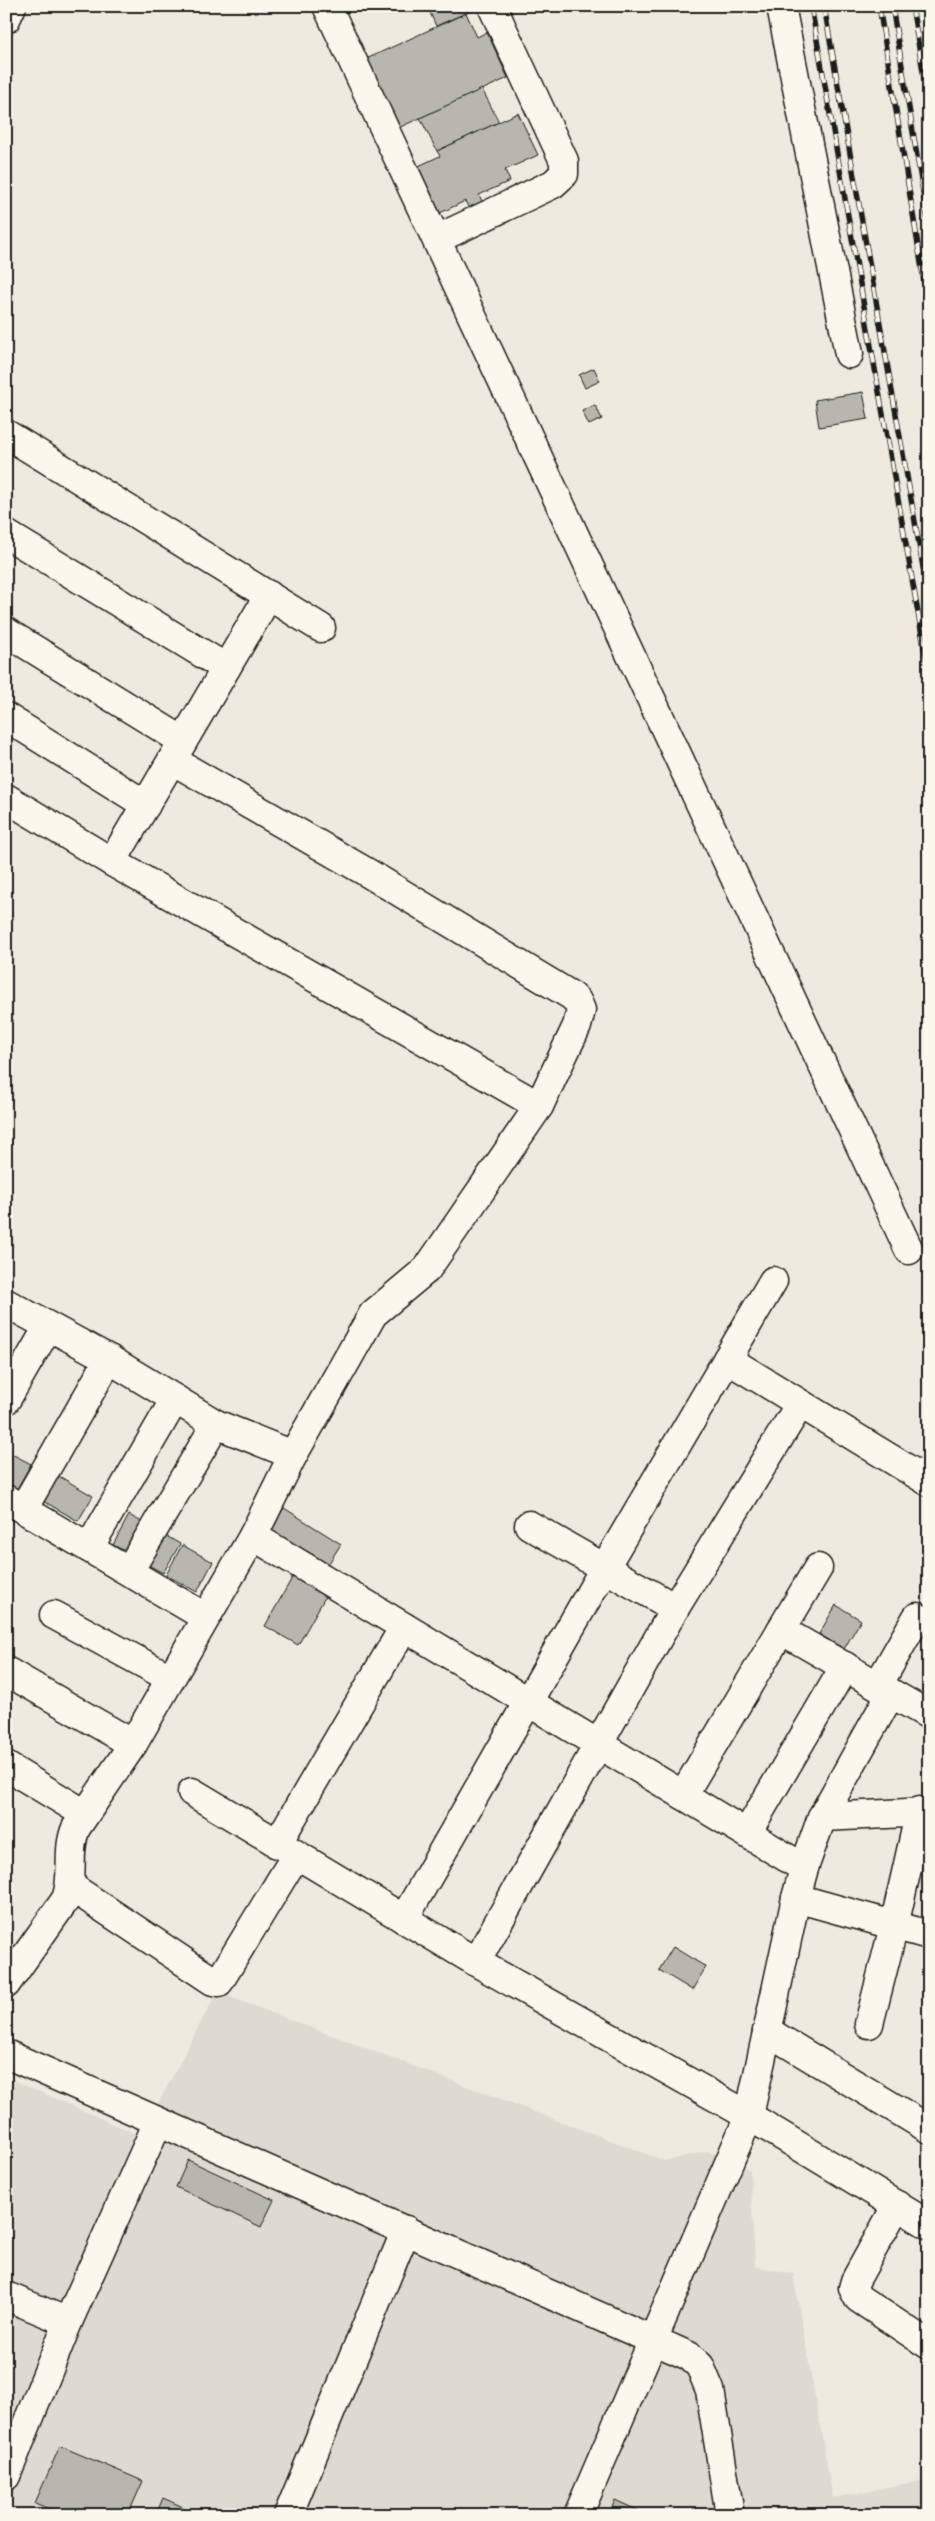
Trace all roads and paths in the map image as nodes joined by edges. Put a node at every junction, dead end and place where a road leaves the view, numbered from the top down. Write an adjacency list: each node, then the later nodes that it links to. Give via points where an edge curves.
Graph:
1 (12, 6): 5 (street)
2 (327, 6): 6 (street)
3 (492, 6): 6 (street, via 564,161 564,174 553,184)
4 (781, 6): 7 (street)
5 (6, 19)
6 (437, 240): 20 (street)
7 (849, 354)
8 (6, 434): 10 (street)
9 (6, 534): 13 (street)
10 (268, 595): 11 (street); 13 (street)
11 (321, 628)
12 (6, 632): 15 (street)
13 (226, 668): 15 (street)
14 (6, 717): 17 (street)
15 (178, 751): 17 (street); 19 (street, via 578,1001 581,1010 577,1026)
16 (6, 798): 18 (street)
17 (146, 805): 18 (street)
18 (112, 862): 19 (street)
19 (538, 1106): 30 (street, via 427,1270 373,1314)
20 (909, 1250)
21 (772, 1281): 25 (street)
22 (6, 1303): 23 (street)
23 (48, 1327): 24 (street); 27 (street)
24 (109, 1359): 26 (street); 32 (street)
25 (727, 1359): 28 (street); 36 (street)
26 (175, 1399): 29 (street); 35 (street)
27 (6, 1400)
28 (800, 1404): 31 (street); 39 (street)
29 (216, 1424): 30 (street); 38 (street)
30 (293, 1455): 34 (street)
31 (929, 1482)
32 (15, 1504): 35 (street)
33 (529, 1525): 36 (street)
34 (253, 1536): 41 (street); 43 (street)
35 (89, 1548): 38 (street)
36 (605, 1567): 39 (street); 49 (street)
37 (818, 1568): 44 (street)
38 (129, 1571): 41 (street)
39 (674, 1608): 51 (street)
40 (54, 1615): 47 (street)
41 (205, 1616): 47 (street)
42 (917, 1617): 48 (street)
43 (404, 1627): 49 (street); 60 (street)
44 (781, 1630): 45 (street); 55 (street)
45 (845, 1666): 48 (street); 59 (street)
46 (6, 1671): 52 (street)
47 (170, 1678): 52 (street)
48 (885, 1689): 50 (street); 58 (street)
49 (529, 1701): 51 (street); 64 (street)
50 (929, 1715)
51 (597, 1743): 55 (street); 67 (street)
52 (133, 1744): 57 (street)
53 (6, 1766): 57 (street)
54 (192, 1792): 60 (street)
55 (682, 1795): 59 (street)
56 (924, 1812): 58 (street); 65 (street)
57 (85, 1814): 62 (street, via 73,1834)
58 (822, 1817): 61 (street)
59 (747, 1834): 61 (street)
60 (287, 1849): 62 (street, via 220,1982 213,1981); 64 (street)
61 (804, 1868): 63 (street)
62 (70, 1886): 68 (street, via 66,1899)
63 (796, 1898): 65 (street); 70 (street)
64 (404, 1919): 67 (street)
65 (894, 1926): 66 (street); 69 (street)
66 (929, 1935)
67 (476, 1962): 72 (street)
68 (6, 1984)
69 (869, 2024)
70 (767, 2031): 72 (street); 74 (street)
71 (6, 2054): 73 (street)
72 (749, 2116): 75 (street); 80 (street)
73 (158, 2122): 77 (street); 79 (street)
74 (929, 2129)
75 (897, 2205): 76 (street); 81 (street, via 855,2280 854,2288 858,2298)
76 (929, 2225)
77 (406, 2230): 80 (street); 83 (street)
78 (6, 2296): 79 (street)
79 (68, 2322): 82 (street)
80 (653, 2339): 84 (street); 85 (street, via 689,2356 706,2377)
81 (929, 2345)
82 (6, 2476)
83 (288, 2515)
84 (578, 2515)
85 (730, 2515)

